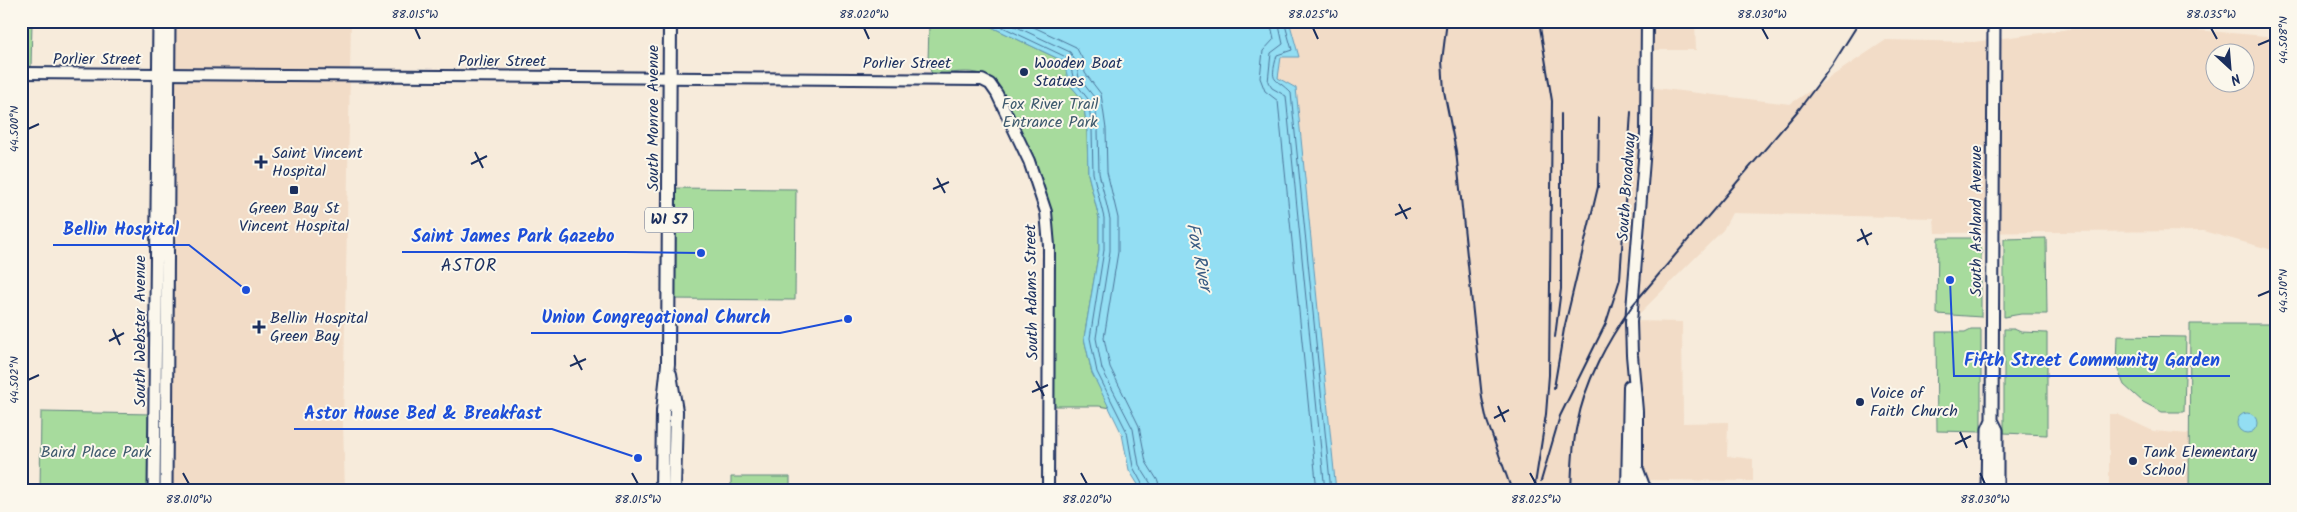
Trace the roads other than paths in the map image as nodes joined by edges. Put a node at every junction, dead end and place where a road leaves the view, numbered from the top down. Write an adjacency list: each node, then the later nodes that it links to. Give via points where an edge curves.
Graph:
1 (159, 21): 7 (main road, South Webster Avenue)
2 (169, 21): 7 (main road, South Webster Avenue)
3 (670, 21): 8 (main road, South Monroe Avenue / WI 57)
4 (1647, 21): 10 (street, South Broadway, via 1646,135 1633,292)
5 (1994, 22): 12 (main road, South Ashland Avenue)
6 (21, 74): 7 (street, Porlier Street)
7 (164, 74): 8 (street, Porlier Street); 14 (main road, South Webster Avenue); 15 (main road, South Webster Avenue)
8 (670, 76): 9 (street, Porlier Street); 11 (main road, South Monroe Avenue / WI 57)
9 (982, 80): 18 (street, South Adams Street, via 990,84 997,94 1020,140 1046,212 1049,246)
10 (1632, 355): 13 (street, South Broadway, via 1637,411); 19 (street, South Broadway)
11 (668, 364): 16 (main road, South Monroe Avenue / WI 57, via 663,411); 17 (main road, South Monroe Avenue / WI 57, via 676,411)
12 (1992, 420): 22 (main road, South Ashland Avenue, via 1988,429); 23 (main road, South Ashland Avenue, via 1997,430)
13 (1637, 470): 20 (street, South Broadway); 21 (main road)
14 (154, 491)
15 (166, 491)
16 (662, 491)
17 (674, 491)
18 (1048, 491)
19 (1627, 491)
20 (1637, 491)
21 (1647, 491)
22 (1986, 491)
23 (1998, 491)

